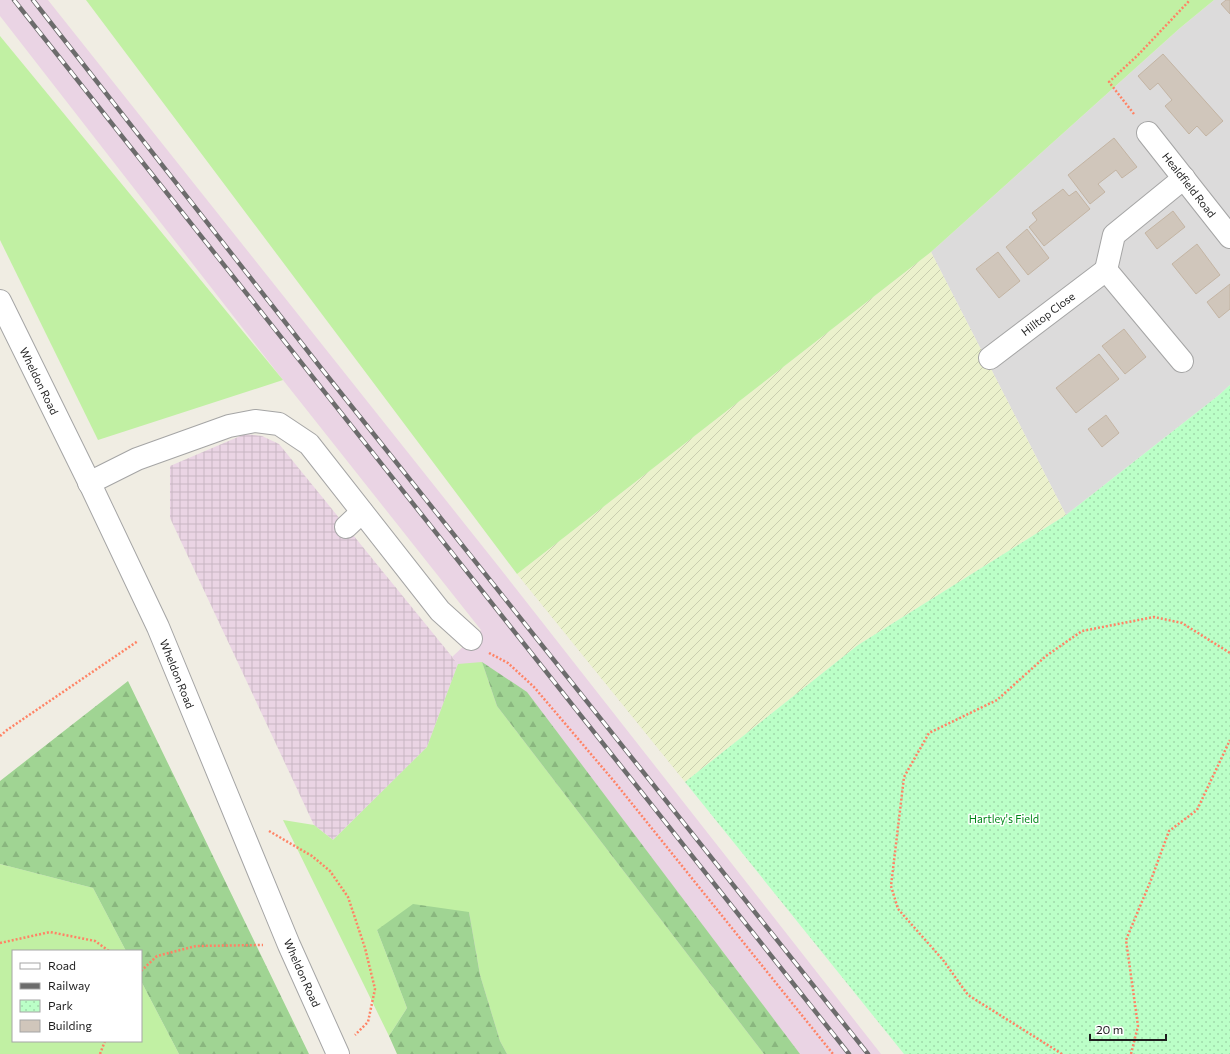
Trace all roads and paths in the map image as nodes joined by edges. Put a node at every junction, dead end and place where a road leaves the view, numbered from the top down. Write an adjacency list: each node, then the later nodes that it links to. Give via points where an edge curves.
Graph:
1 (1190, 0): 2 (path, via 1109,82)
2 (1148, 133): 3 (street, Healdfield Road)
3 (1184, 178): 4 (street, Healdfield Road); 5 (street, via 1114,235)
4 (1230, 237)
5 (1106, 270): 7 (street, Hilltop Close); 8 (street)
6 (0, 301): 9 (street, Wheldon Road)
7 (990, 358)
8 (1182, 361)
9 (89, 483): 10 (street, via 137,459 229,426 254,421 279,424 309,444); 12 (street, Wheldon Road)
10 (362, 512): 11 (street); 13 (street, via 440,611)
11 (346, 527)
12 (158, 628): 15 (path); 17 (street, Wheldon Road)
13 (471, 639): 25 (path, via 508,663 534,687 613,780)
14 (1230, 653): 26 (path, via 1182,623 1154,618 1082,631 1046,656 997,700 929,733 904,777 891,886 898,909 943,960 968,995)
15 (0, 736)
16 (1230, 740): 27 (path, via 1197,810 1169,831 1126,940 1138,1026)
17 (236, 816): 19 (street, Wheldon Road); 23 (path, via 277,835 312,856 330,871 348,897 375,989 368,1022)
18 (0, 943): 20 (path, via 50,932 95,941)
19 (289, 945): 21 (path, via 196,946 157,956); 23 (street, Wheldon Road)
20 (108, 950)
21 (142, 970)
22 (105, 1042): 24 (path)
23 (338, 1053)
24 (100, 1054)
25 (832, 1054)
26 (1062, 1054)
27 (1131, 1054)

